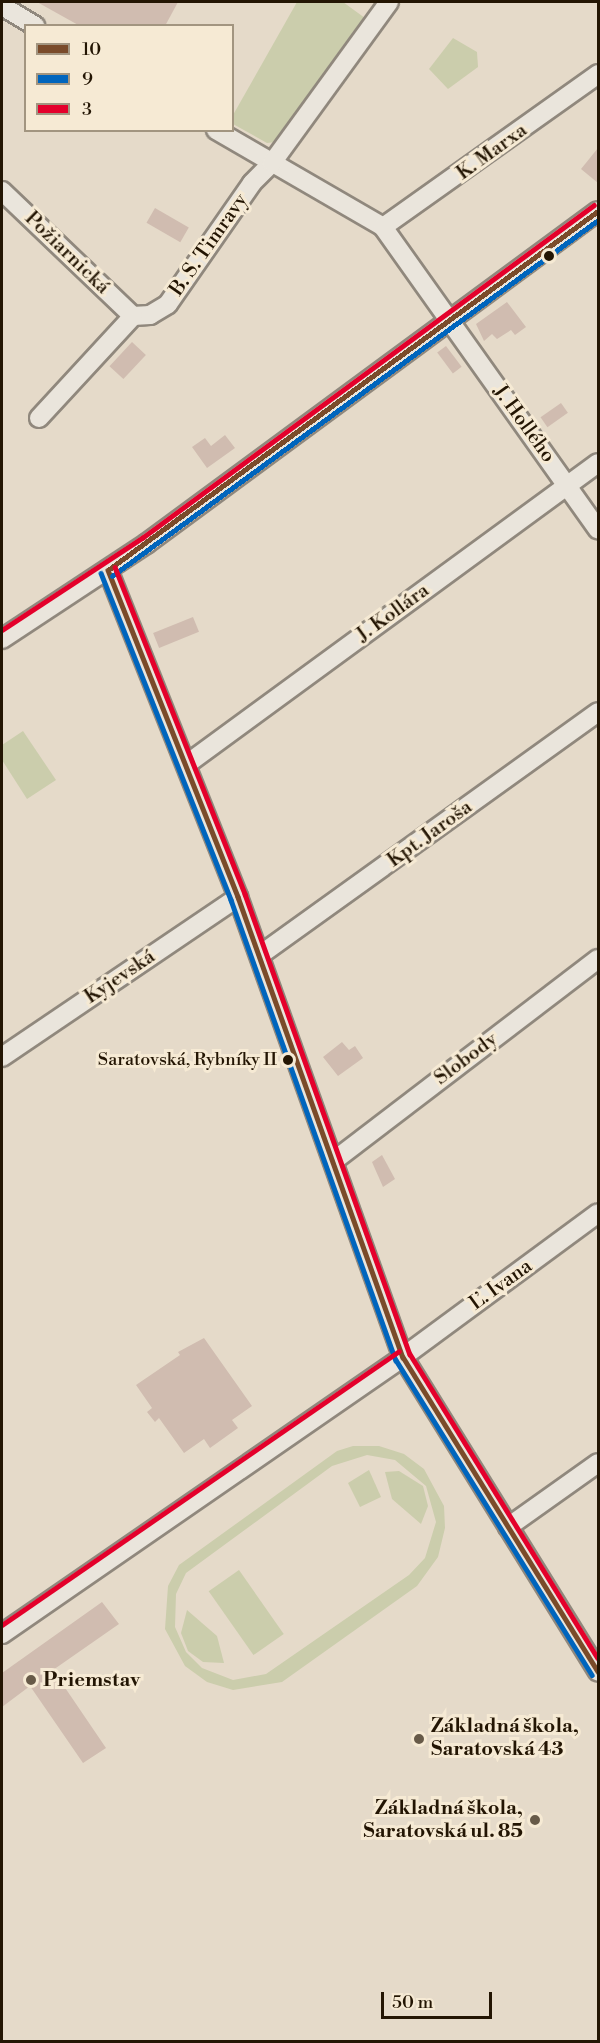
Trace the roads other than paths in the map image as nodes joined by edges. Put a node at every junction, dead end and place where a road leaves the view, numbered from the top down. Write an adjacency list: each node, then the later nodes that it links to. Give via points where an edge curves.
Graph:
1 (389, 2): 6 (street)
2 (2, 6): 3 (street)
3 (32, 24)
4 (598, 74): 9 (street, K. Marxa)
5 (219, 132): 6 (street)
6 (272, 163): 9 (street); 10 (street, B. S. Timravy, via 252,183 168,304 150,315)
7 (2, 190): 10 (street, Požiarnická)
8 (598, 211): 11 (street)
9 (383, 227): 11 (street)
10 (133, 316): 12 (street)
11 (449, 320): 14 (street, J. Hollého); 16 (street)
12 (39, 418)
13 (598, 463): 14 (street, J. Kollára)
14 (568, 485): 15 (street, J. Hollého); 19 (street, J. Kollára)
15 (598, 528)
16 (108, 570): 17 (street); 19 (street)
17 (3, 636)
18 (598, 712): 21 (street, Kpt. Jaroša)
19 (187, 764): 20 (street)
20 (238, 897): 21 (street); 23 (street, Kyjevská)
21 (260, 955): 24 (street)
22 (598, 959): 24 (street, Slobody)
23 (2, 1058)
24 (335, 1160): 26 (street)
25 (598, 1214): 26 (street, Ľ. Ivana)
26 (403, 1357): 28 (street); 29 (street, Ľ. Ivana)
27 (598, 1463): 28 (street)
28 (508, 1527): 30 (street)
29 (2, 1634)
30 (598, 1671)

